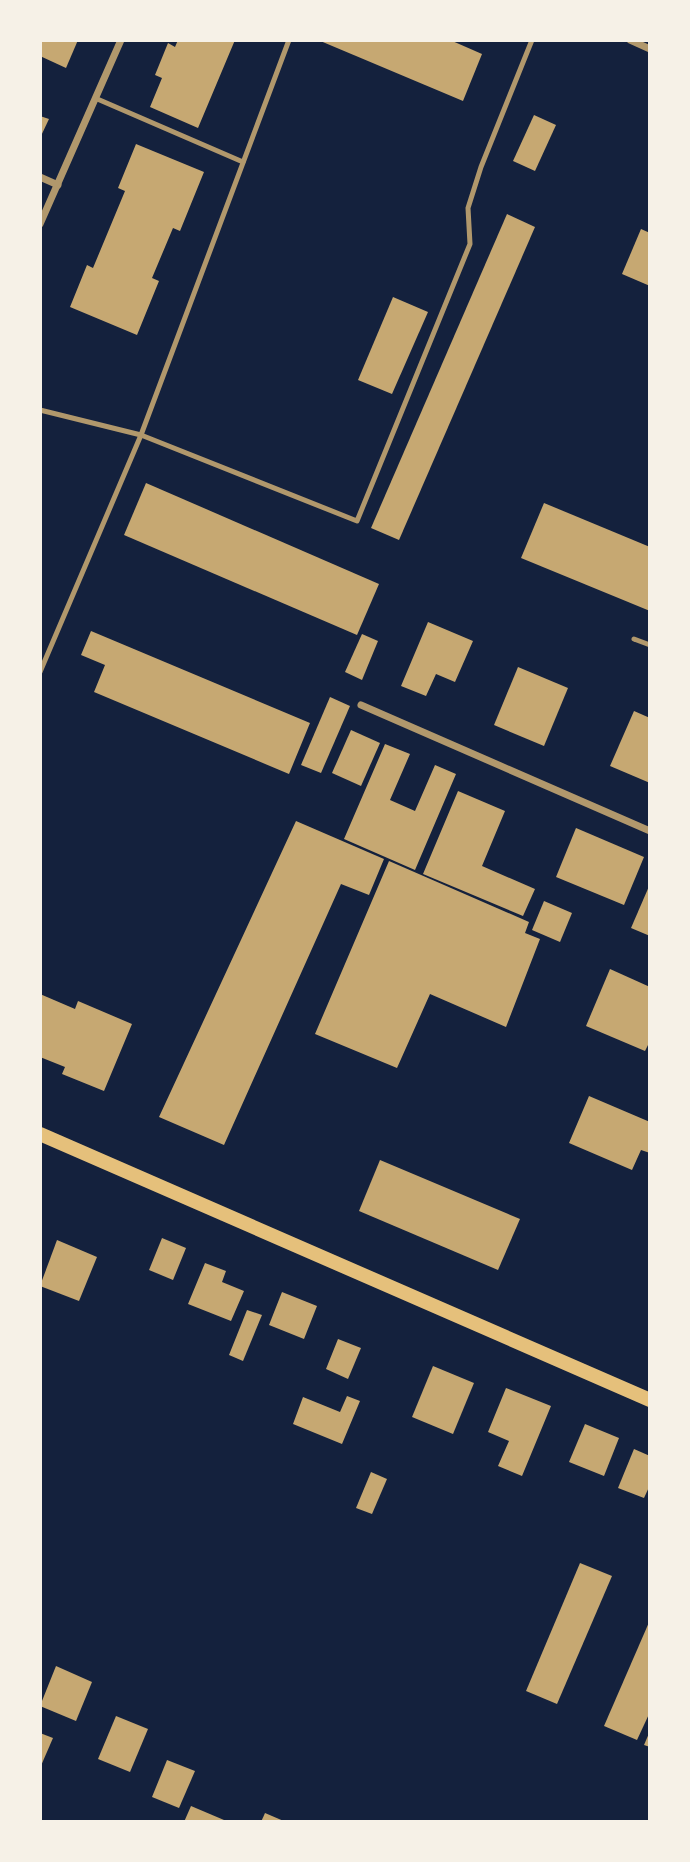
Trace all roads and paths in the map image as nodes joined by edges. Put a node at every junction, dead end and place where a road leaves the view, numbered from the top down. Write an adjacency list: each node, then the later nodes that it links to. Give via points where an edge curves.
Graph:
1 (121, 40): 6 (street)
2 (289, 40): 7 (lane)
3 (532, 40): 12 (lane, via 468,208 470,244 357,521)
4 (630, 40): 5 (street)
5 (650, 49)
6 (95, 98): 7 (lane); 9 (street)
7 (243, 162): 12 (lane)
8 (40, 177): 9 (street)
9 (58, 185): 10 (street)
10 (40, 224)
11 (40, 410): 12 (lane)
12 (141, 435): 15 (lane)
13 (634, 639): 14 (lane)
14 (650, 645)
15 (40, 672)
16 (361, 705): 17 (street)
17 (650, 831)
18 (40, 1134): 19 (main road)
19 (650, 1400)

